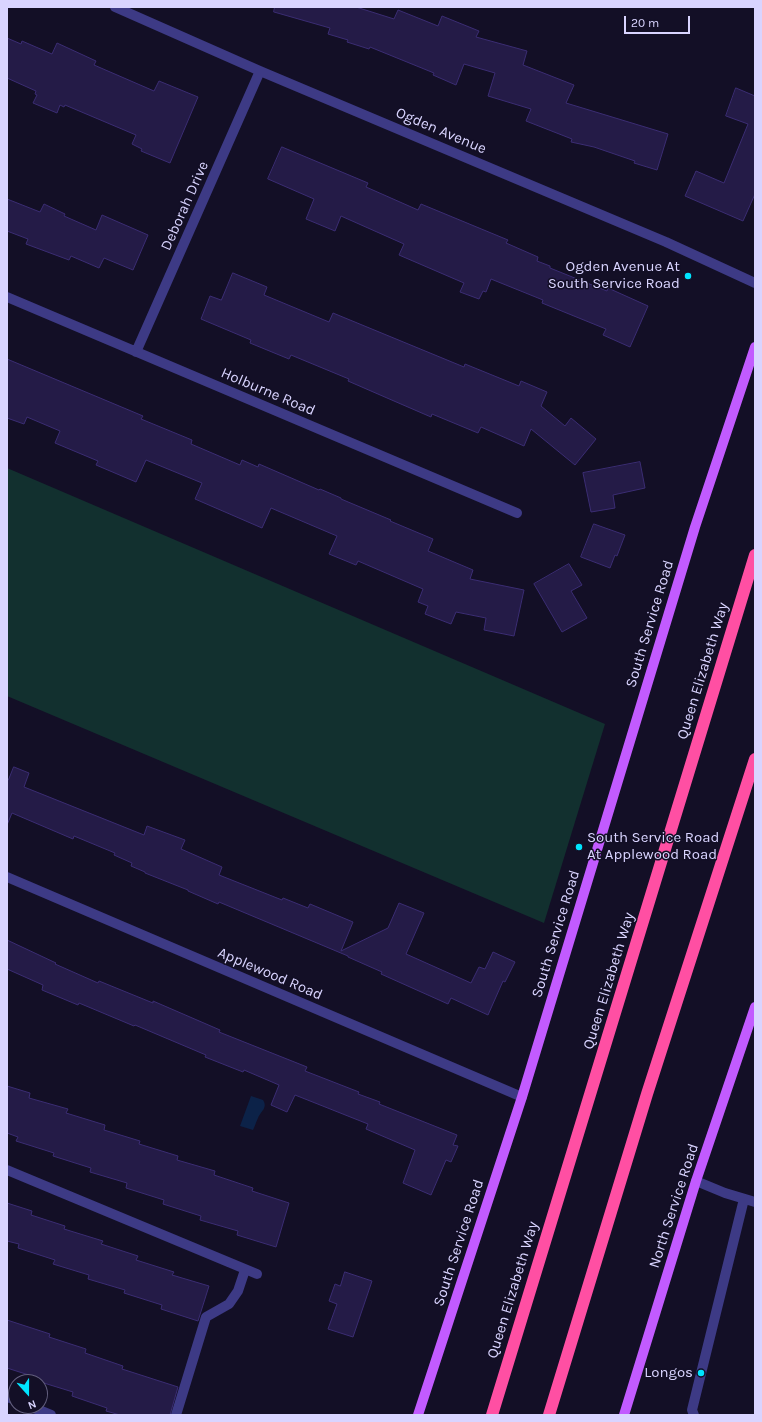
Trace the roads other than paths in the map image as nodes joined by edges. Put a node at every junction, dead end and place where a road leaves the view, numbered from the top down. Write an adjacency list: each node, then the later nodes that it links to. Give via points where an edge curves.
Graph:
1 (115, 7): 2 (street, Ogden Avenue)
2 (260, 71): 3 (street, Ogden Avenue, via 659,239); 6 (street, Deborah Drive)
3 (755, 283)
4 (7, 297): 6 (street, Holburne Road)
5 (755, 347): 12 (main road, South Service Road, via 695,527)
6 (136, 352): 7 (street, Holburne Road)
7 (517, 513)
8 (755, 555): 21 (highway, Queen Elizabeth Way)
9 (755, 759): 22 (highway, via 647,1094)
10 (7, 877): 12 (street, Applewood Road)
11 (755, 1007): 14 (main road, North Service Road)
12 (522, 1097): 20 (main road, South Service Road)
13 (7, 1170): 17 (street, via 117,1214)
14 (696, 1182): 15 (street); 23 (main road, North Service Road)
15 (744, 1199): 16 (street); 24 (street, via 692,1410)
16 (755, 1202)
17 (245, 1270): 18 (street); 19 (street, via 238,1291 229,1304 206,1317)
18 (257, 1274)
19 (176, 1415)
20 (418, 1415)
21 (492, 1415)
22 (549, 1415)
23 (624, 1415)
24 (694, 1415)

